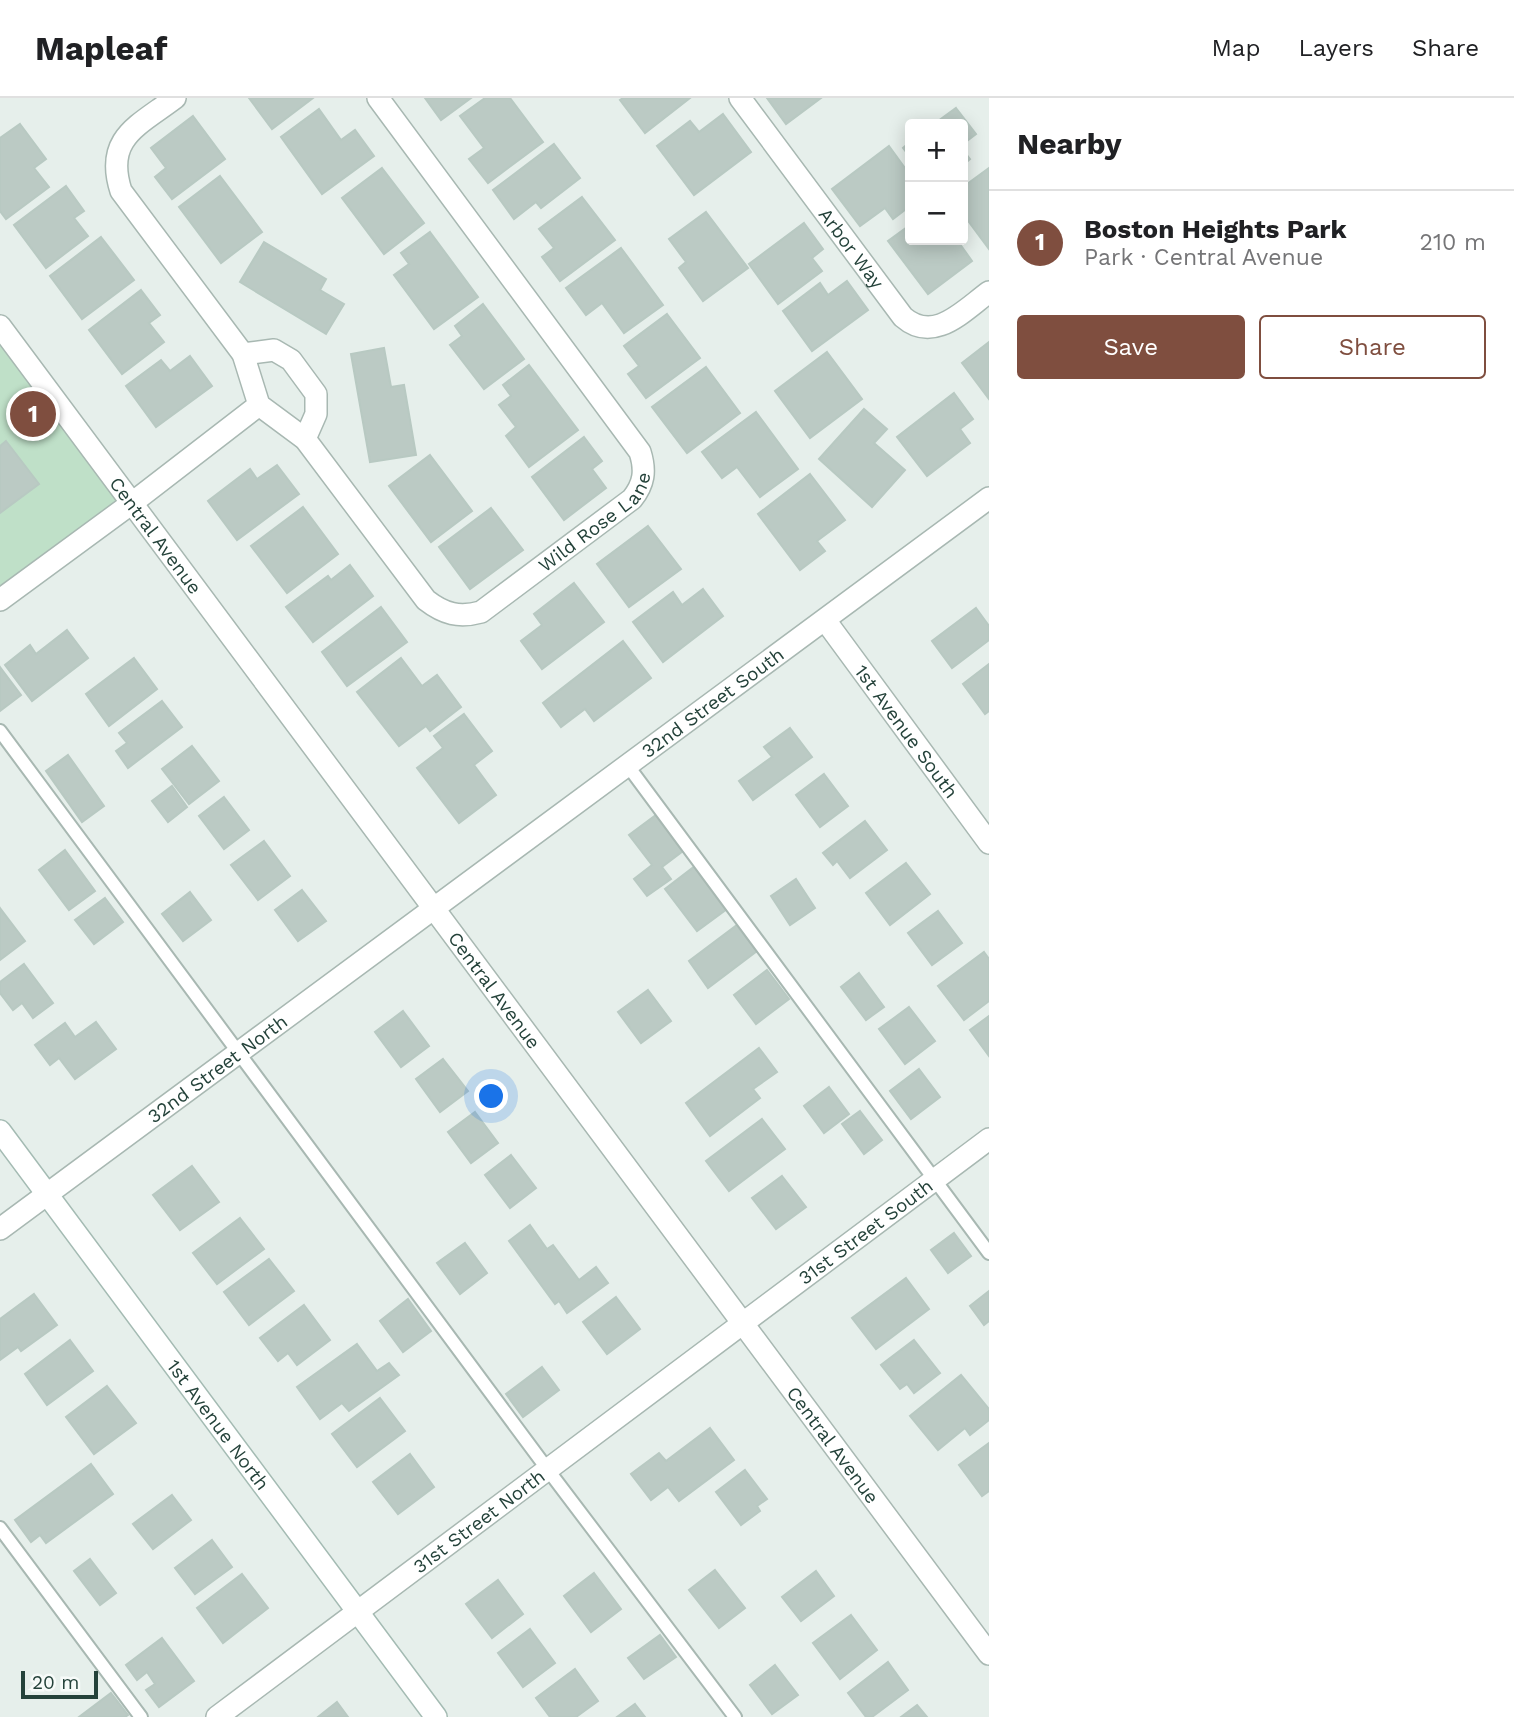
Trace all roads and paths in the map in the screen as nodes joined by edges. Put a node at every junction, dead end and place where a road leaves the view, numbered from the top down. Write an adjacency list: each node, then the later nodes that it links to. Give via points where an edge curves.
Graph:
1 (175, 98): 6 (street, via 128,133 119,148 116,176 121,191)
2 (378, 98): 8 (street, Wild Rose Lane, via 640,452 643,477 632,499 481,612 452,615 426,600)
3 (740, 98): 4 (street, Arbor Way, via 903,317 920,327 941,326)
4 (989, 292)
5 (0, 326): 10 (street, Central Avenue)
6 (243, 354): 7 (street); 8 (street, via 274,350 291,360 316,394 316,414)
7 (259, 405): 8 (street, Wild Rose Lane); 10 (street)
8 (305, 439)
9 (989, 498): 12 (street, 32nd Street South)
10 (132, 503): 11 (street); 16 (street, Central Avenue)
11 (0, 600)
12 (825, 620): 14 (street, 32nd Street South); 15 (street, 1st Avenue South)
13 (0, 731): 17 (lane)
14 (628, 766): 16 (street, 32nd Street South); 20 (lane)
15 (989, 843)
16 (435, 909): 17 (street, 32nd Street North); 24 (street, Central Avenue)
17 (240, 1053): 21 (street, 32nd Street North); 25 (lane)
18 (0, 1130): 21 (street, 1st Avenue North)
19 (989, 1139): 20 (street, 31st Street South)
20 (934, 1181): 23 (lane); 24 (street, 31st Street South)
21 (47, 1194): 22 (street, 32nd Street North); 27 (street, 1st Avenue North)
22 (0, 1229)
23 (989, 1253)
24 (743, 1325): 25 (street, 31st Street North); 28 (street, Central Avenue)
25 (548, 1470): 27 (street, 31st Street North); 32 (lane)
26 (0, 1528): 29 (lane)
27 (358, 1612): 30 (street, 31st Street North); 31 (street, 1st Avenue North)
28 (989, 1654)
29 (141, 1717)
30 (217, 1717)
31 (436, 1717)
32 (735, 1717)

